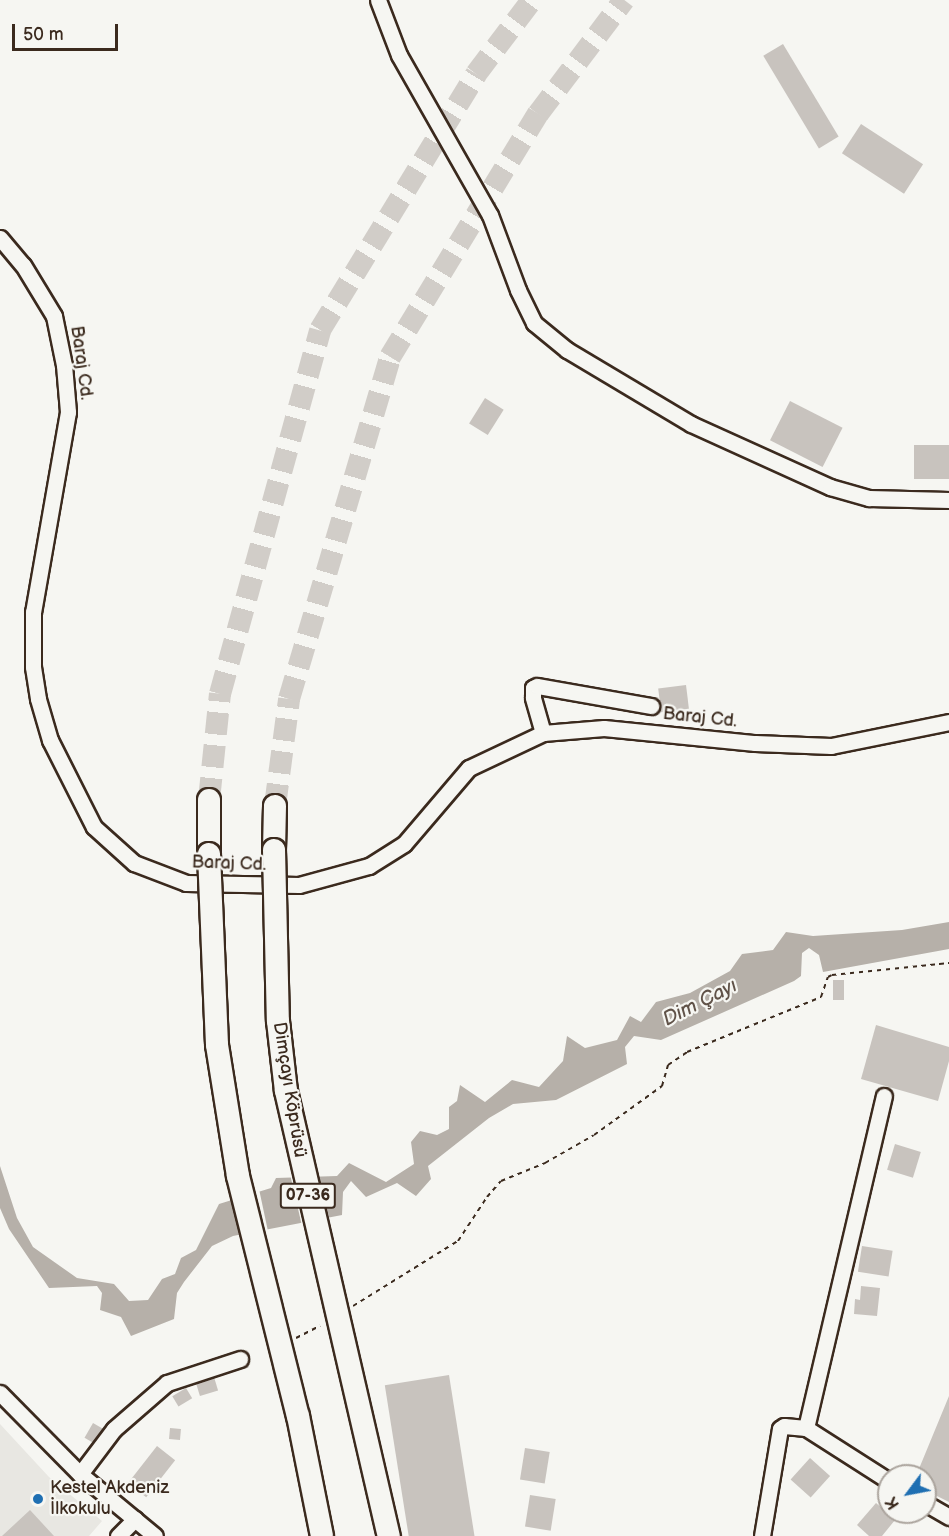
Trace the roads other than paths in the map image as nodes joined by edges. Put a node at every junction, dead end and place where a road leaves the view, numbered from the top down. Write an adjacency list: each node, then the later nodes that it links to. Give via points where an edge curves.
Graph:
1 (378, 0): 3 (street, via 399,55 490,215 534,323 567,350 691,424 830,487 869,498)
2 (0, 238): 6 (street, Baraj Cd., via 23,265 54,316 64,365 68,411 33,612 33,667 50,740 94,827 134,863 186,883 298,885 369,866 404,844 469,768)
3 (949, 500)
4 (651, 706): 6 (street, via 537,686 533,688 533,697)
5 (949, 722): 6 (street, Baraj Cd., via 831,746 755,743 604,728)
6 (543, 733)
7 (209, 800): 18 (highway, bridge, via 217,1045 238,1176 298,1416)
8 (275, 806): 19 (highway, Dimçayı Köprüsü / 07-36, bridge, via 278,1021 286,1091)
9 (884, 1096): 12 (street)
10 (240, 1359): 14 (street, via 167,1383 114,1429)
11 (0, 1393): 14 (street)
12 (806, 1428): 13 (street); 20 (street, via 780,1429)
13 (877, 1473)
14 (80, 1474): 15 (street)
15 (135, 1519): 16 (street); 17 (street)
16 (118, 1536)
17 (155, 1536)
18 (322, 1536)
19 (389, 1536)
20 (762, 1536)

